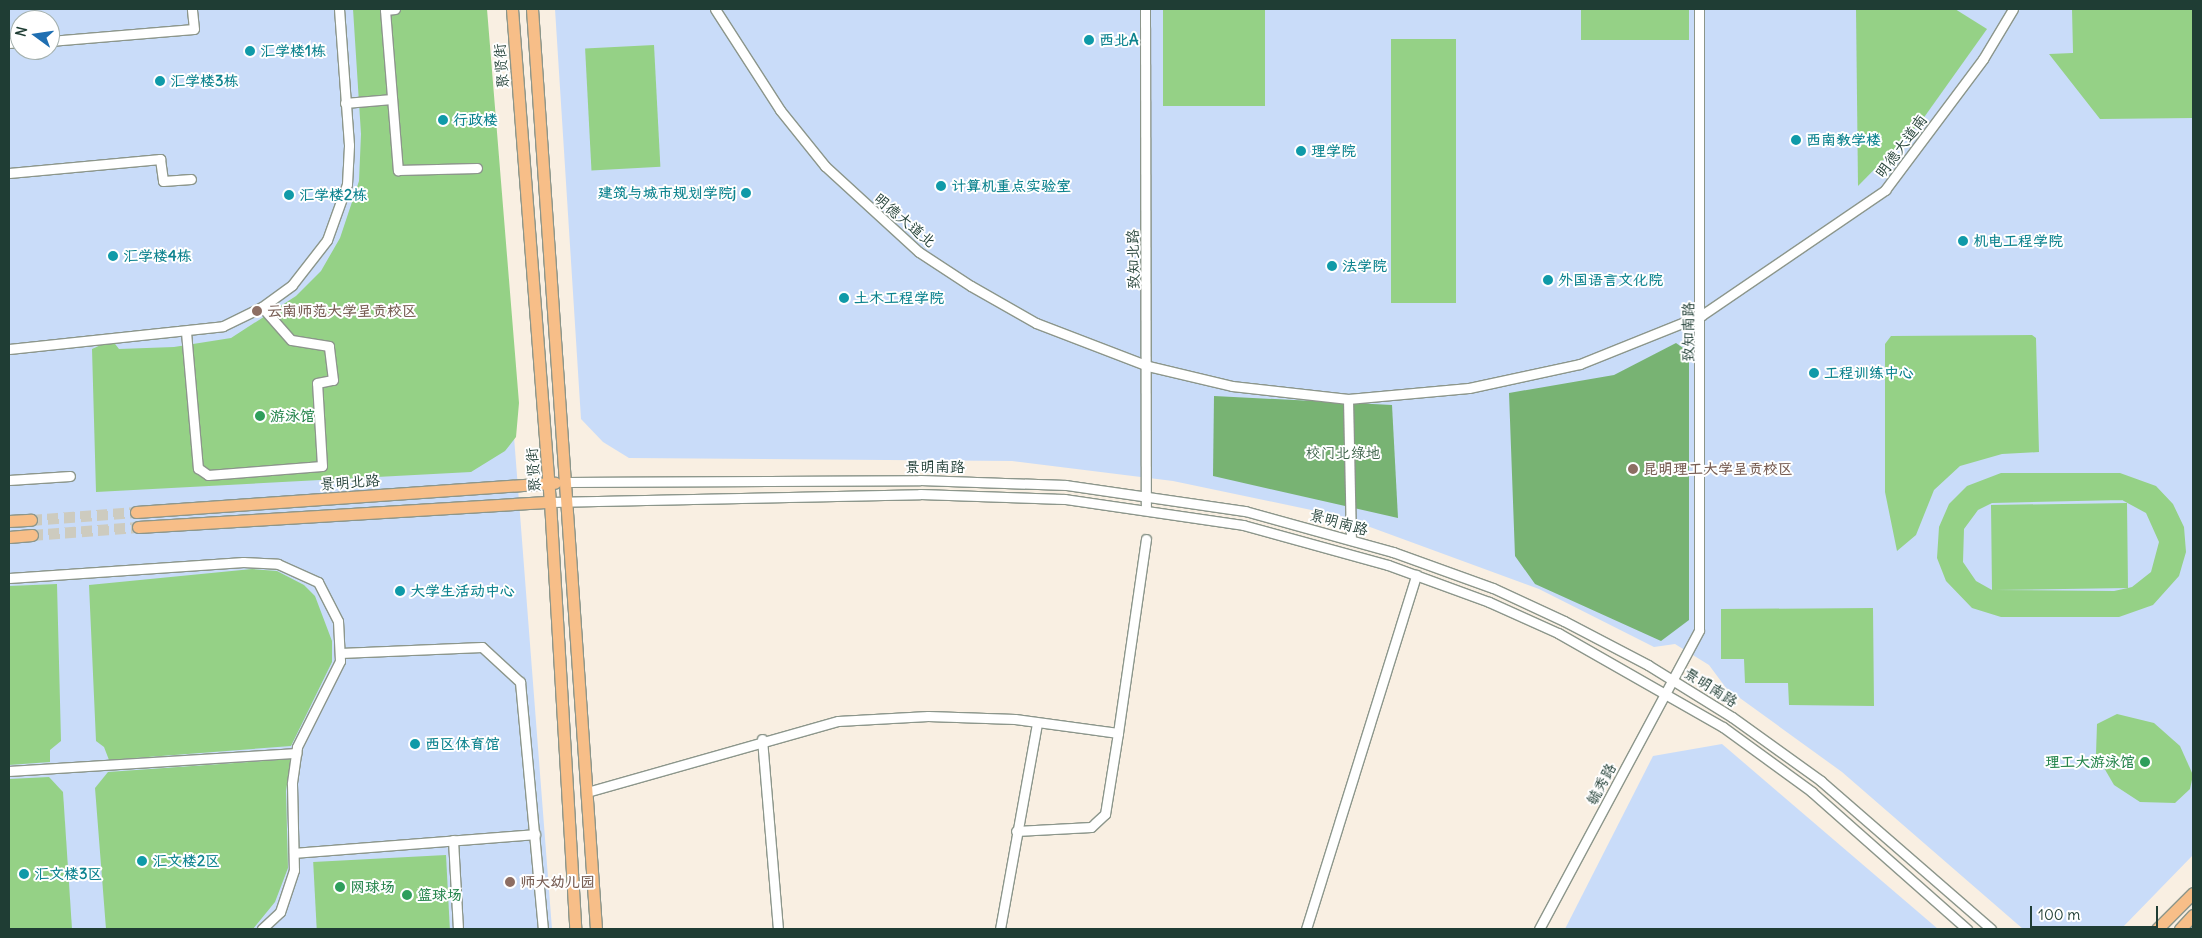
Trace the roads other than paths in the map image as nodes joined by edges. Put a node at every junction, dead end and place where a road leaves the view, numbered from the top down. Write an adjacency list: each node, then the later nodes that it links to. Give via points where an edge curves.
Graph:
1 (192, 9): 10 (street, via 194,28)
2 (339, 9): 12 (street)
3 (395, 9): 11 (street, via 385,10)
4 (512, 9): 25 (main road, 聚贤街)
5 (532, 9): 24 (main road)
6 (715, 9): 20 (street, 明德大道北, via 733,43 810,149 919,252 1036,323)
7 (1145, 9): 20 (street, 致知北路)
8 (1698, 9): 17 (street, 致知南路)
9 (2013, 9): 17 (street, 明德大道南, via 1983,59 1885,190)
10 (60, 39)
11 (392, 99): 12 (street); 13 (street, via 398,170)
12 (345, 103): 16 (street, via 350,145 347,184 327,240 292,285)
13 (477, 168)
14 (9, 173): 15 (street, via 160,159 163,181)
15 (191, 180)
16 (262, 307): 18 (street, via 223,326); 18 (street, via 291,340 329,346 333,380 316,383 322,466 208,475 198,468)
17 (1702, 314): 21 (street, 明德大道南, via 1580,364 1469,388); 41 (street, 致知南路, via 1702,598 1699,630)
18 (186, 332): 19 (street)
19 (9, 349)
20 (1148, 366): 21 (street, 明德大道北, via 1232,386); 26 (street, 致知北路)
21 (1348, 399): 37 (street)
22 (70, 476): 23 (street)
23 (9, 480)
24 (566, 482): 25 (main road, 景明北路); 26 (street, 景明南路, via 1005,482); 27 (main road)
25 (549, 484): 28 (main road, 聚贤街); 30 (main road, 景明北路)
26 (1147, 494): 29 (street, 致知北路); 37 (street, 景明南路, via 1246,511)
27 (568, 500): 28 (street, 景明南路); 29 (street, 景明南路, via 948,495 1065,499); 49 (main road)
28 (550, 502): 33 (main road); 60 (main road, 聚贤街)
29 (1146, 508): 38 (street, 景明南路, via 1243,524)
30 (136, 512)
31 (31, 520): 32 (main road)
32 (9, 521)
33 (138, 527)
34 (32, 535): 35 (main road)
35 (9, 537)
36 (1146, 539): 45 (street)
37 (1351, 540): 42 (street, 景明南路, via 1493,588)
38 (1416, 575): 43 (street, 景明南路, via 1558,633); 56 (street)
39 (9, 578): 40 (street, via 278,564 318,582 338,621)
40 (340, 653): 47 (street, via 340,661); 51 (street, via 482,647 512,671 520,682)
41 (1691, 654): 42 (street, 毓秀路)
42 (1672, 680): 43 (street, 毓秀路); 66 (street, 景明南路, via 1821,782)
43 (1665, 691): 64 (street, 毓秀路); 65 (street, 景明南路, via 1812,792)
44 (1037, 723): 45 (street); 46 (street, via 928,716 838,721); 50 (street)
45 (1118, 733): 50 (street, via 1105,814 1091,827)
46 (762, 739): 49 (street, via 645,779); 62 (street)
47 (296, 753): 48 (street); 53 (street)
48 (9, 771)
49 (587, 792): 61 (main road)
50 (1016, 830): 63 (street)
51 (534, 834): 52 (street); 59 (street)
52 (453, 840): 53 (street); 58 (street)
53 (294, 853): 57 (street, via 294,870 280,912)
54 (2193, 893): 67 (main road)
55 (2193, 915): 68 (main road)
56 (1310, 928)
57 (262, 929)
58 (458, 929)
59 (543, 929)
60 (575, 929)
61 (596, 929)
62 (778, 929)
63 (1000, 929)
64 (1539, 929)
65 (1967, 929)
66 (1991, 929)
67 (2157, 929)
68 (2180, 929)

